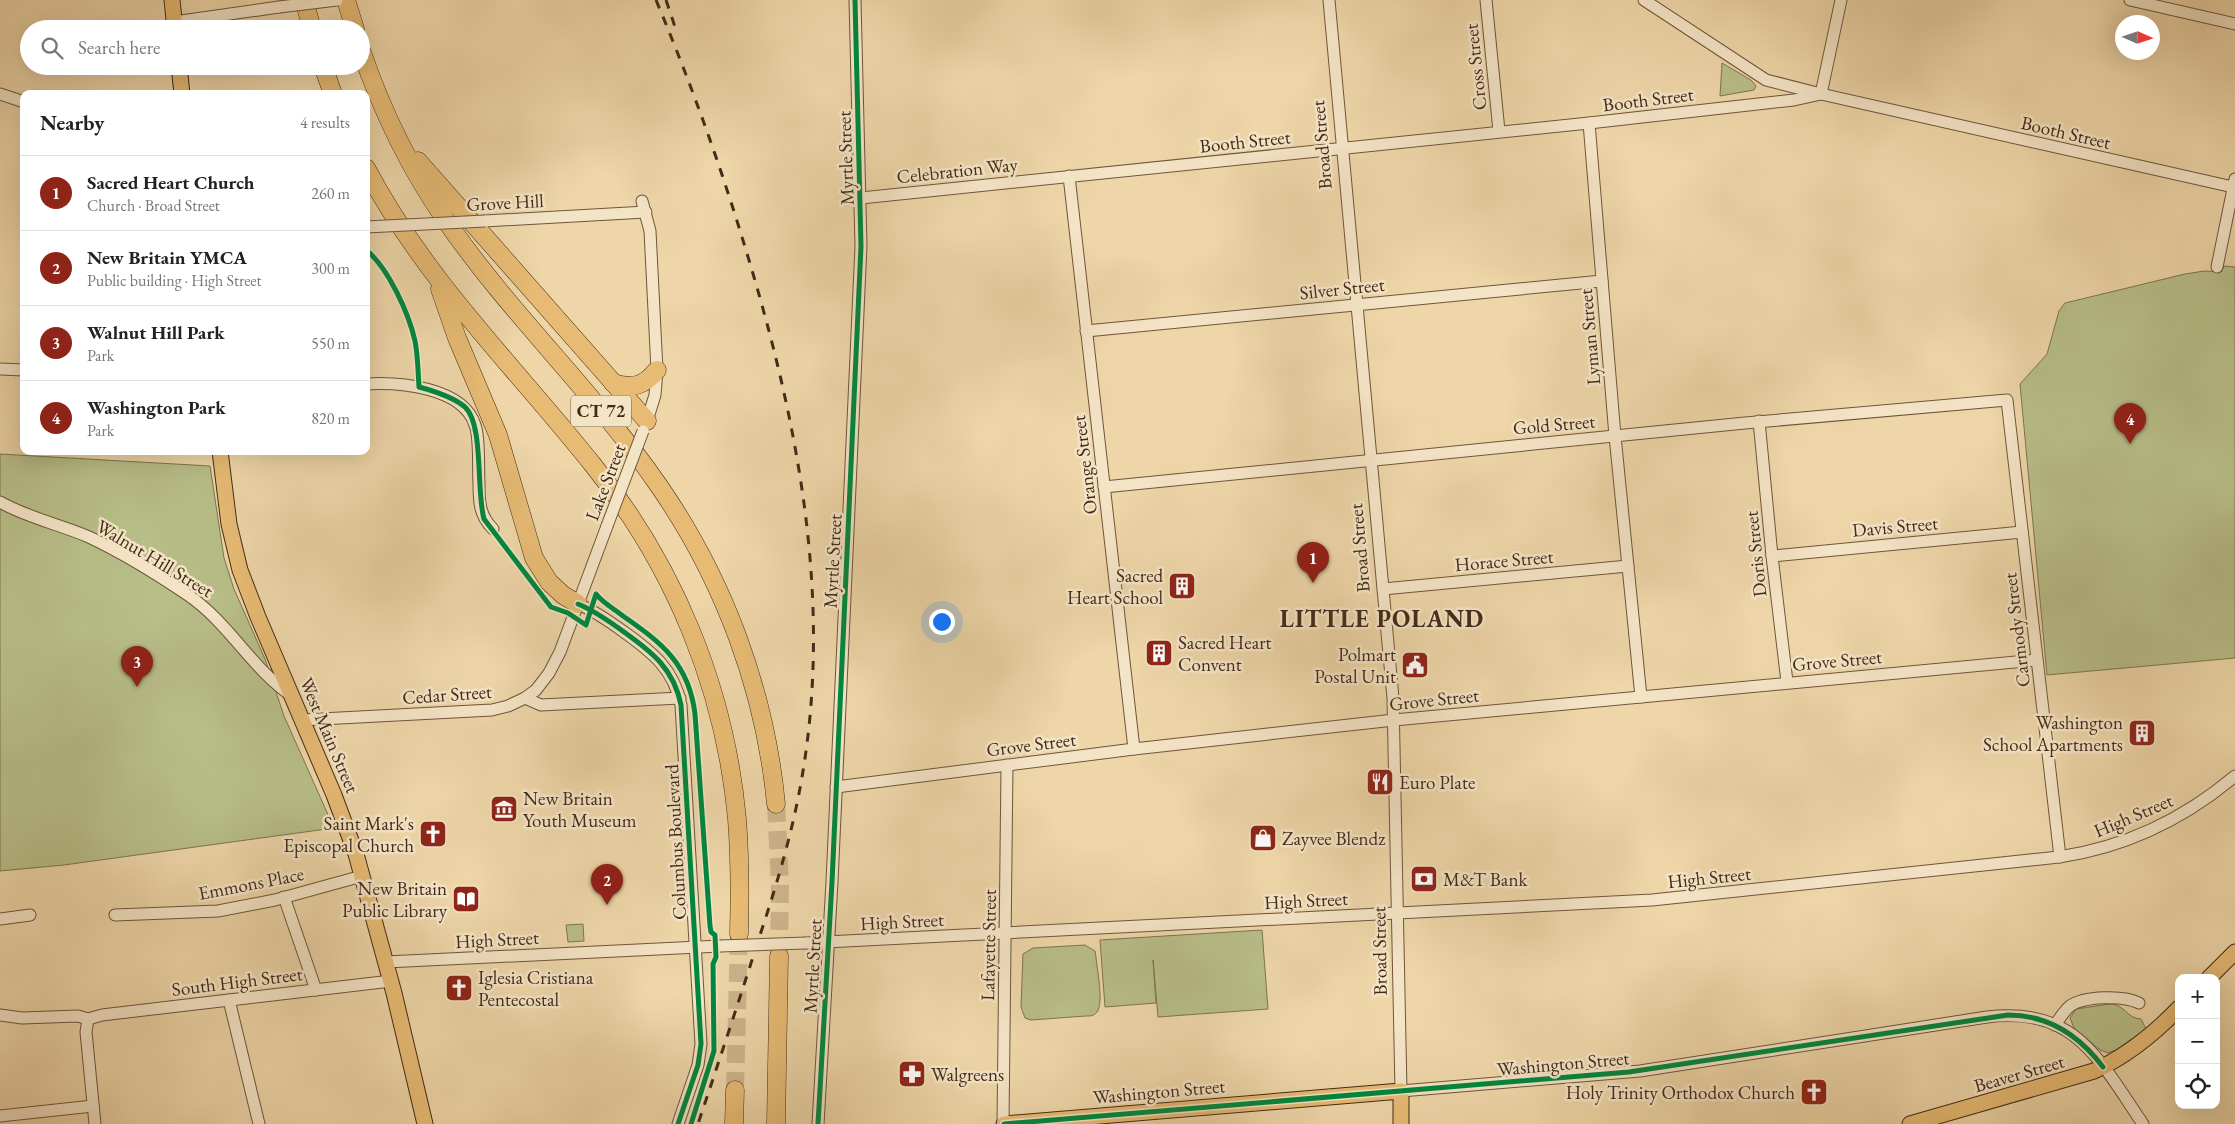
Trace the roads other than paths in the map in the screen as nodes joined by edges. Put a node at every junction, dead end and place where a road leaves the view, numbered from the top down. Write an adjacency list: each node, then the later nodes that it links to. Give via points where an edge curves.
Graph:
1 (172, 0): 11 (main road)
2 (304, 0): 13 (highway)
3 (337, 0): 12 (street, bridge)
4 (346, 0): 14 (highway)
5 (855, 0): 31 (street, Myrtle Street)
6 (1329, 0): 27 (street, Broad Street)
7 (1486, 0): 26 (street, Cross Street)
8 (1644, 0): 22 (street, via 1766,80)
9 (1841, 0): 22 (street)
10 (2130, 0): 15 (street)
11 (174, 20)
12 (203, 20)
13 (310, 20)
14 (352, 20)
15 (2235, 24)
16 (370, 73): 25 (highway, CT 72)
17 (179, 75): 19 (main road)
18 (326, 75): 20 (highway)
19 (181, 90)
20 (332, 90)
21 (0, 94): 23 (street)
22 (1821, 94): 24 (street, Booth Street, via 1794,100); 30 (street, Booth Street)
23 (20, 101)
24 (1588, 123): 26 (street, Booth Street); 36 (street, Lyman Street)
25 (392, 128): 42 (highway); 70 (highway, CT 72, via 419,179 458,238 638,456 692,539 721,596 752,682 766,737)
26 (1498, 131): 27 (street, Booth Street)
27 (1342, 148): 29 (street, Booth Street); 37 (street, Broad Street)
28 (370, 175): 35 (highway, CT 72, via 400,228)
29 (1063, 176): 31 (street, Celebration Way); 38 (street, Orange Street)
30 (2234, 183): 34 (street)
31 (861, 198): 69 (street, Myrtle Street, via 861,260)
32 (644, 206): 33 (street, Grove Hill, bridge, via 485,221); 41 (street, Lake Street, via 650,231)
33 (370, 227)
34 (2217, 267)
35 (437, 279): 57 (highway, via 457,338 498,434 534,558 549,582); 78 (highway, CT 72, via 609,485 650,546 679,602 704,663 727,752 738,839)
36 (1602, 280): 37 (street, Silver Street); 47 (street, Lyman Street)
37 (1356, 304): 38 (street, Silver Street); 49 (street, Broad Street)
38 (1086, 330): 50 (street, Orange Street)
39 (0, 369): 40 (street)
40 (20, 370)
41 (657, 370): 42 (highway, via 639,386); 46 (street, Lake Street, via 655,395)
42 (613, 383): 46 (highway)
43 (370, 384): 52 (street, via 410,385 453,399 466,408 476,425 480,505 484,519)
44 (2007, 400): 45 (street, Gold Street); 53 (street, Carmody Street)
45 (1759, 422): 47 (street, Gold Street); 54 (street, Doris Street)
46 (645, 426): 57 (street, Lake Street, bridge)
47 (1615, 436): 49 (street, Gold Street); 55 (street, Lyman Street)
48 (220, 455): 60 (main road, West Main Street, via 229,524 240,570)
49 (1370, 459): 50 (street, Gold Street); 56 (street, Broad Street)
50 (1104, 487): 66 (street, Orange Street)
51 (0, 502): 60 (street, Walnut Hill Street, via 96,541 188,595 225,627 264,674)
52 (493, 529)
53 (2022, 532): 54 (street, Davis Street); 58 (street, Carmody Street)
54 (1772, 556): 59 (street, Doris Street)
55 (1628, 566): 56 (street, Horace Street); 61 (street, Lyman Street)
56 (1382, 589): 65 (street, Broad Street)
57 (578, 604): 62 (street, Lake Street, via 553,667 540,686); 63 (street, Columbus Boulevard, via 600,615 653,653 669,671)
58 (2036, 660): 59 (street, Grove Street); 71 (street, Carmody Street)
59 (1787, 682): 61 (street, Grove Street)
60 (292, 696): 64 (main road, West Main Street)
61 (1641, 697): 65 (street, Grove Street)
62 (525, 698): 63 (street, via 541,705); 64 (street, Cedar Street, via 492,710)
63 (680, 698): 81 (street, Columbus Boulevard)
64 (302, 720): 72 (main road, West Main Street, via 338,806)
65 (1394, 720): 66 (street, Grove Street); 74 (street, Broad Street)
66 (1134, 749): 67 (street, Grove Street)
67 (1007, 766): 69 (street, Grove Street); 79 (street, Lafayette Street)
68 (2235, 776): 71 (street, High Street, via 2191,809 2149,831 2110,846)
69 (836, 787): 80 (street, Myrtle Street)
70 (776, 804)
71 (2060, 856): 74 (street, High Street, via 1676,898)
72 (362, 876): 73 (street, Emmons Place); 84 (main road, West Main Street)
73 (284, 897): 75 (street, Emmons Place, via 215,911); 87 (street)
74 (1398, 913): 79 (street, High Street); 96 (street, Broad Street)
75 (115, 914)
76 (30, 915): 77 (street)
77 (0, 919)
78 (739, 934)
79 (1006, 934): 80 (street, High Street); 106 (street, Lafayette Street)
80 (829, 942): 81 (street, High Street, bridge); 105 (street, Myrtle Street)
81 (696, 947): 84 (street, High Street); 102 (street, Columbus Boulevard, via 701,1049)
82 (2235, 952): 85 (main road)
83 (779, 956): 104 (highway)
84 (386, 962): 86 (main road, West Main Street)
85 (2213, 974)
86 (391, 981): 87 (street, South High Street); 101 (main road, West Main Street)
87 (316, 990): 88 (street, South High Street)
88 (229, 1000): 92 (street, South High Street, via 98,1015); 100 (street)
89 (2139, 1003): 93 (street, via 2120,997 2078,1002 2067,1009)
90 (2175, 1012): 94 (main road, Beaver Street, via 2144,1041)
91 (0, 1014): 92 (street, South High Street, via 22,1018 78,1016)
92 (88, 1019): 97 (street, via 86,1028)
93 (2055, 1024): 94 (street, Washington Street, via 2082,1042); 96 (street, Washington Street, via 2027,1016 1994,1016 1640,1071)
94 (2103, 1067): 108 (main road, Beaver Street, via 2068,1080); 109 (street, Washington Street)
95 (735, 1090): 103 (highway)
96 (1401, 1091): 106 (main road, Washington Street); 107 (main road, Broad Street)
97 (93, 1106): 98 (street); 99 (street)
98 (0, 1116)
99 (95, 1124)
100 (259, 1124)
101 (425, 1124)
102 (678, 1124)
103 (734, 1124)
104 (776, 1124)
105 (818, 1124)
106 (1004, 1124)
107 (1401, 1124)
108 (1910, 1124)
109 (2143, 1124)

